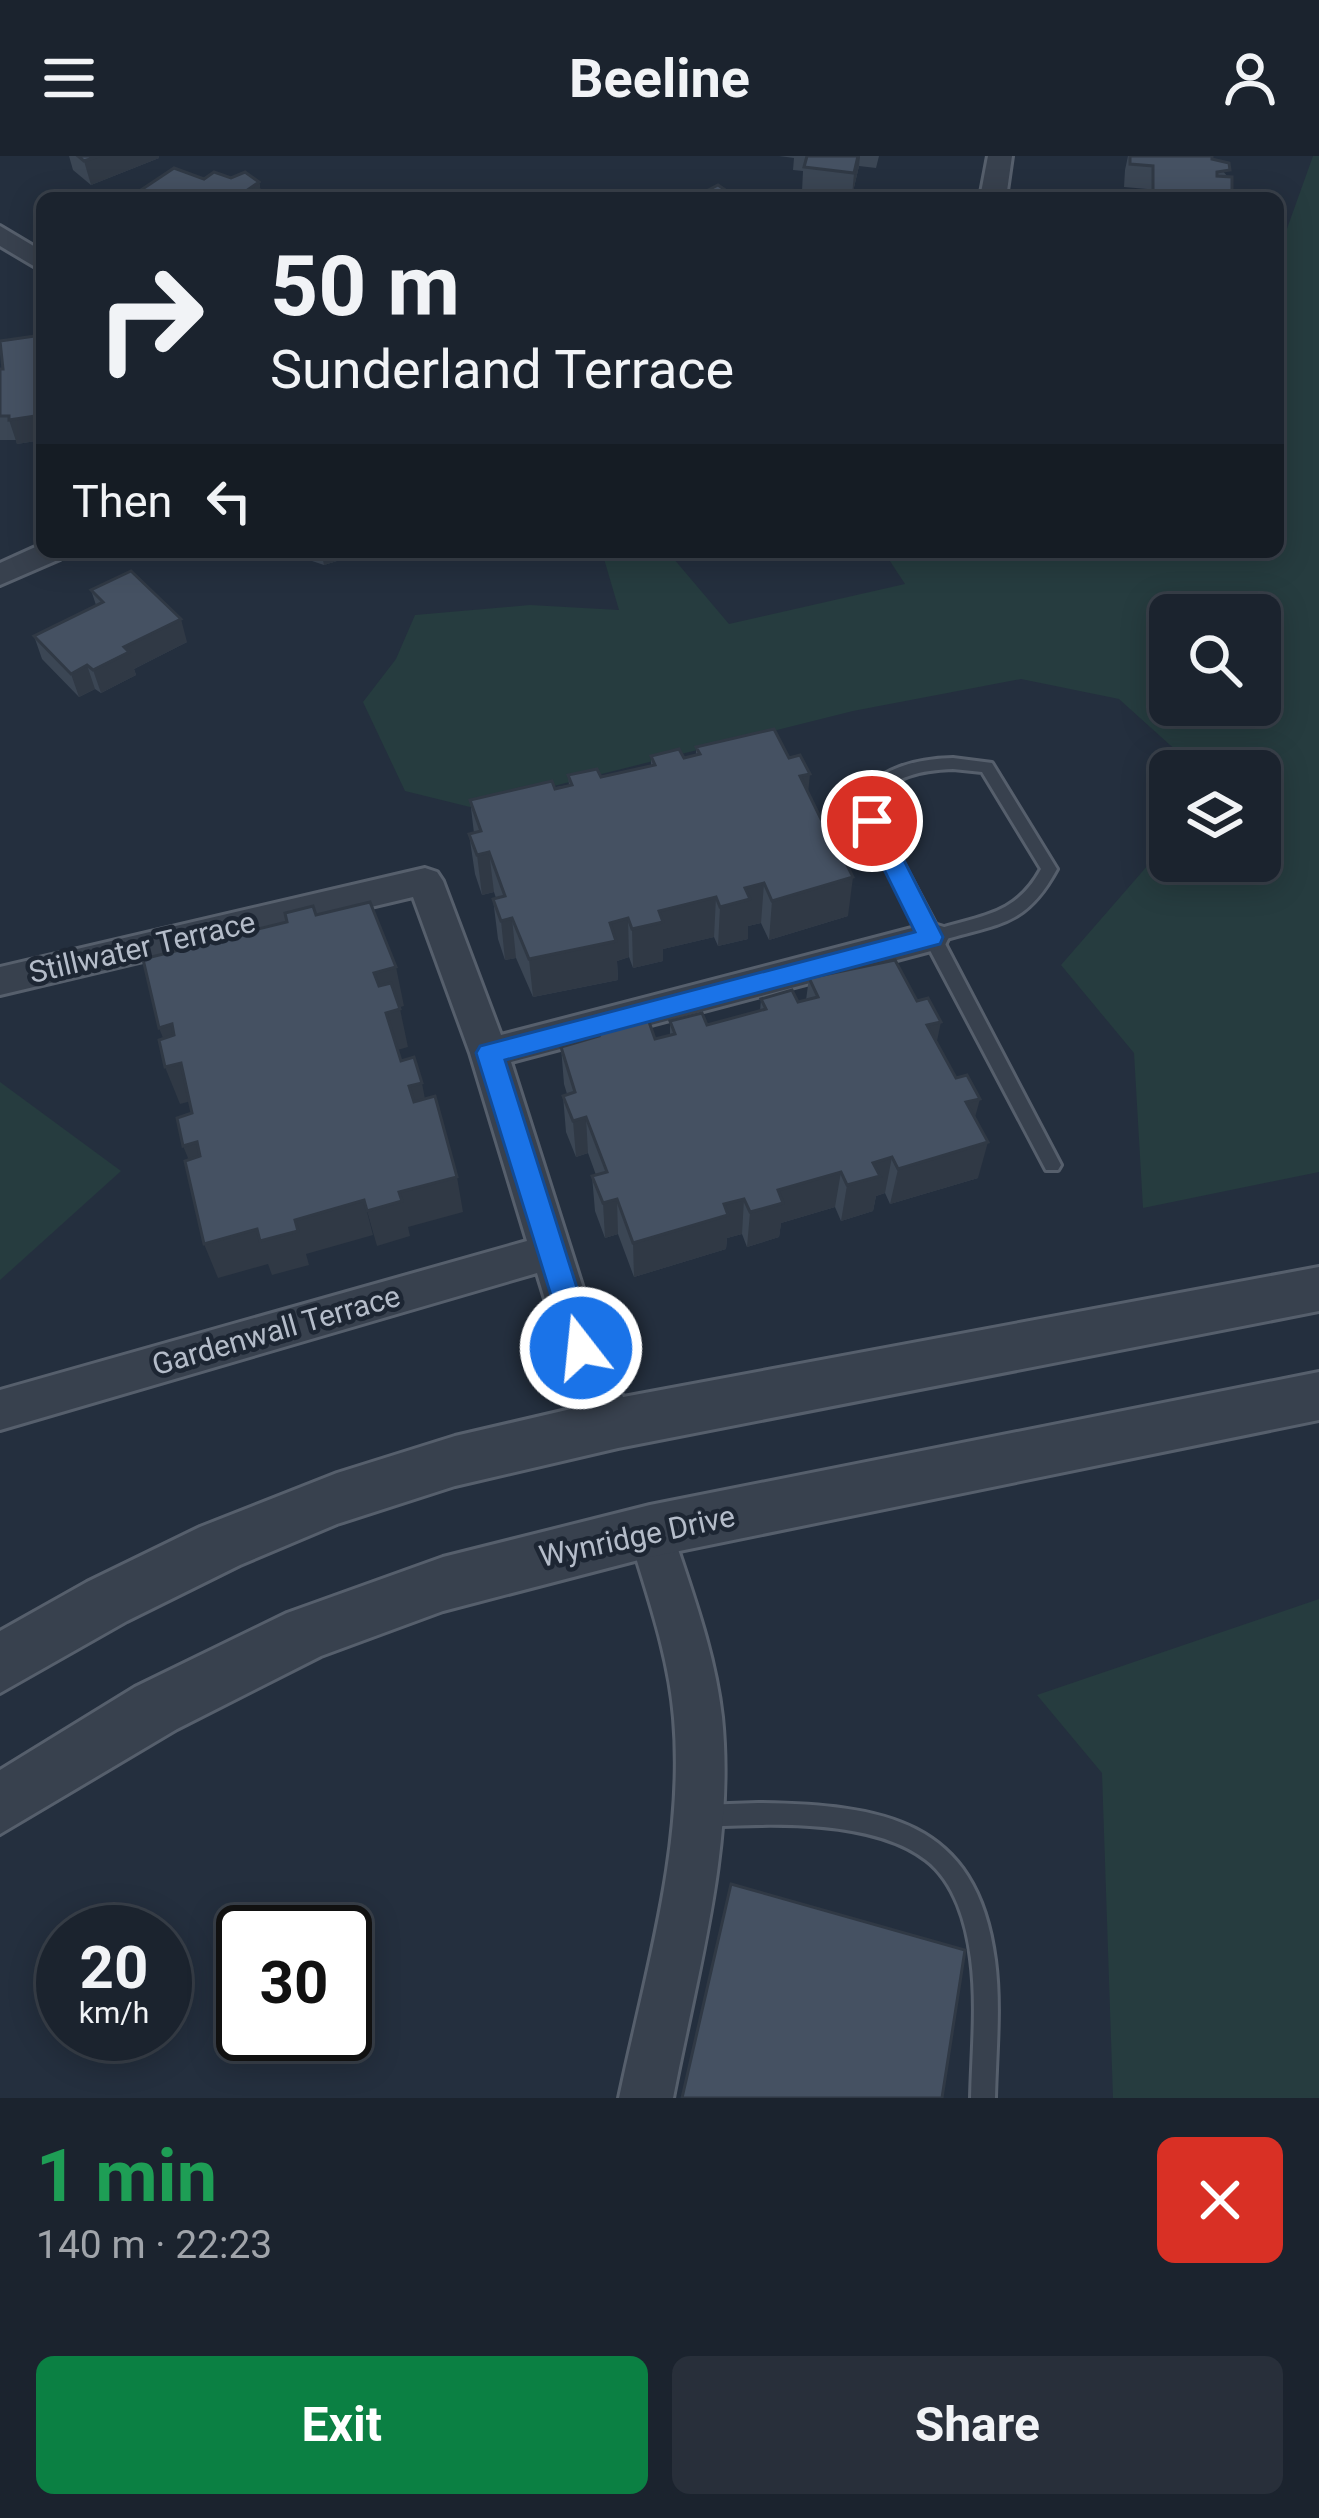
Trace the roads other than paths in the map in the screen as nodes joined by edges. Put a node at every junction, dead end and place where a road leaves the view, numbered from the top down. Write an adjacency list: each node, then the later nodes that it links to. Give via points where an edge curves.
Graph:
1 (1000, 156): 2 (street)
2 (994, 192)
3 (0, 233): 4 (street)
4 (36, 259)
5 (36, 558): 6 (street)
6 (0, 575)
7 (931, 937): 7 (lane, via 1036,899 1049,869 987,767 915,768 873,785 863,801); 9 (street); 10 (lane)
8 (0, 981): 9 (street, Stillwater Terrace, via 425,881)
9 (489, 1053): 11 (street, Stillwater Terrace)
10 (1052, 1165)
11 (553, 1251): 14 (street, Gardenwall Terrace); 15 (street, Stillwater Terrace)
12 (1319, 1289): 15 (street)
13 (1319, 1396): 16 (street, Wynridge Drive)
14 (0, 1410)
15 (613, 1425): 17 (street, via 454,1461 316,1507 171,1571)
16 (650, 1531): 18 (street, Wynridge Drive, via 443,1584 308,1633 156,1708); 19 (street, via 698,1717)
17 (0, 1664)
18 (0, 1804)
19 (700, 1816): 20 (street); 21 (lane, via 770,1811 896,1830 936,1853 962,1887 981,1946)
20 (646, 2098)
21 (983, 2098)

